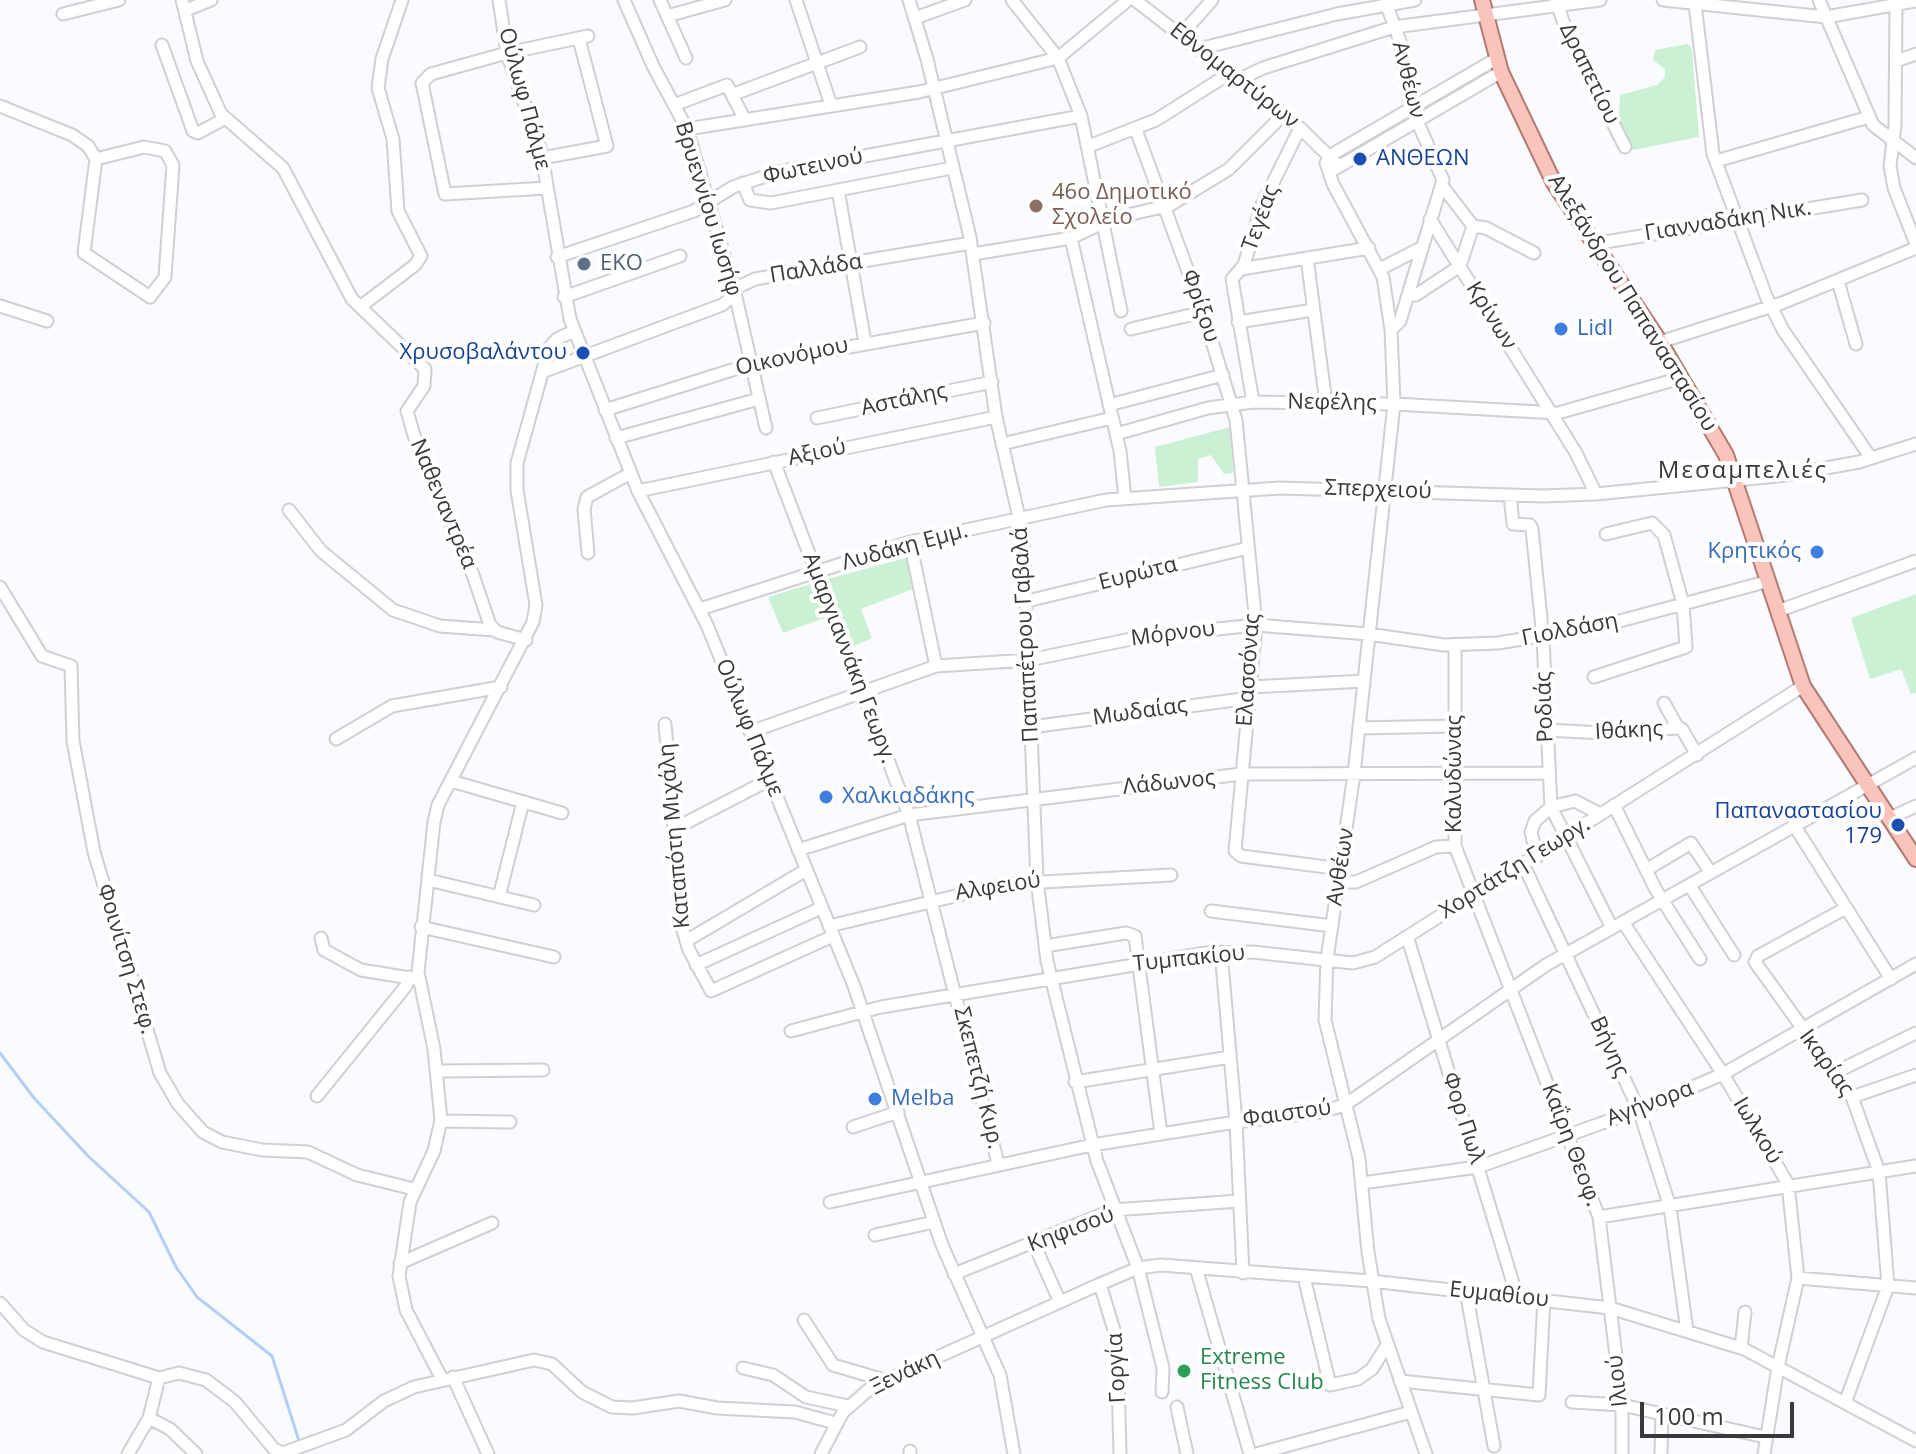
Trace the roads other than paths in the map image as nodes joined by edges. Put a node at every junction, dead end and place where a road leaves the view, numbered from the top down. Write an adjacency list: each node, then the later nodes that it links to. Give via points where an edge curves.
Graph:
1 (119, 0): 27 (street)
2 (211, 0): 24 (street)
3 (402, 0): 100 (street, via 380,65 378,88 394,148 397,206 421,256)
4 (499, 0): 36 (street, Ούλωφ Πάλμε)
5 (624, 0): 46 (street, Βρυεννίου Ιωσήφ)
6 (660, 0): 28 (street)
7 (725, 0): 28 (street)
8 (796, 0): 41 (street)
9 (909, 0): 30 (street, Παπαπέτρου Γαβαλά)
10 (965, 0): 30 (street)
11 (1012, 0): 39 (street)
12 (1128, 0): 39 (street)
13 (1135, 0): 32 (street, Εθνομαρτύρων)
14 (1212, 0): 32 (street)
15 (1415, 0): 22 (street)
16 (1600, 0): 20 (street)
17 (1671, 0): 23 (street)
18 (1819, 0): 29 (street)
19 (1916, 1): 21 (street)
20 (1556, 2): 26 (street); 62 (street, Δραπετίου)
21 (1897, 2): 29 (street); 40 (street)
22 (1386, 3): 31 (street, Ανθέων); 35 (street)
23 (1695, 4): 25 (street); 67 (street)
24 (184, 5): 53 (street, Ναθεναντρέα, via 202,74)
25 (1751, 5): 29 (street)
26 (1484, 7): 31 (street); 42 (main road, Αλεξάνδρου Παπαναστασίου)
27 (63, 14)
28 (667, 16): 38 (street)
29 (1826, 17): 52 (street)
30 (915, 18): 44 (street, Παπαπέτρου Γαβαλά)
31 (1394, 27): 43 (street); 49 (street, Ανθέων)
32 (1181, 35): 35 (street, Εθνομαρτύρων)
33 (162, 45): 53 (street, via 193,131)
34 (860, 47): 41 (street)
35 (1199, 49): 43 (street, Εθνομαρτύρων)
36 (507, 53): 64 (street, Ούλωφ Πάλμε); 64 (street, via 584,38 607,146); 72 (street, via 431,74 421,86 445,194)
37 (1916, 54): 40 (street)
38 (686, 58)
39 (1058, 58): 44 (street); 51 (street)
40 (1896, 61): 60 (street)
41 (818, 66): 45 (street); 47 (street)
42 (1498, 66): 49 (street); 55 (street); 82 (main road, Αλεξάνδρου Παπαναστασίου, via 1550,175)
43 (1234, 77): 50 (street, Εθνομαρτύρων); 58 (street)
44 (934, 88): 47 (street); 59 (street, Παπαπέτρου Γαβαλά)
45 (734, 94): 46 (street, via 722,85); 54 (street)
46 (674, 105): 57 (street, Βρυεννίου Ιωσήφ)
47 (831, 105): 54 (street)
48 (0, 106): 66 (street, via 72,135)
49 (1411, 107): 55 (street, Ανθέων); 63 (street)
50 (1283, 115): 56 (street, Εθνομαρτύρων); 76 (street, Παλλάδα, via 1229,169)
51 (1081, 116): 59 (street, Φωτεινού); 61 (street)
52 (1869, 117): 60 (street, via 1877,131); 67 (street)
53 (224, 119): 100 (street, Ναθεναντρέα, via 286,173 348,294)
54 (745, 120): 57 (street)
55 (1416, 120): 69 (street); 71 (street, Ανθέων, via 1433,151)
56 (1300, 128): 63 (street, Εθνομαρτύρων); 93 (street, Τεγέας, via 1262,205)
57 (687, 129): 75 (street, Βρυεννίου Ιωσήφ)
58 (1136, 130): 61 (street); 76 (street, Φρίξου)
59 (945, 140): 68 (street, Παπαπέτρου Γαβαλά); 70 (street, Φωτεινού, via 797,167)
60 (1892, 140): 65 (street); 83 (street, via 1894,188)
61 (1089, 146): 79 (street)
62 (1625, 147)
63 (1330, 156): 69 (street, Εθνομαρτύρων)
64 (542, 158): 72 (street, Ούλωφ Πάλμε)
65 (1916, 158)
66 (96, 159): 66 (street, via 84,253 152,296 165,273 171,158 155,147 144,147)
67 (1716, 161): 78 (street)
68 (952, 168): 73 (street); 84 (street, Παπαπέτρου Γαβαλά)
69 (1334, 169): 85 (street, Ανθέων)
70 (743, 183): 73 (street, via 750,200 757,203); 75 (street, Φωτεινού)
71 (1443, 187): 77 (street); 80 (street)
72 (547, 188): 89 (street, Ούλωφ Πάλμε)
73 (838, 190): 91 (street)
74 (1862, 200): 78 (street, Γιανναδάκη Νικ.)
75 (706, 205): 89 (street, Φωτεινού); 96 (street, Βρυεννίου Ιωσήφ)
76 (1165, 207): 79 (street, Παλλάδα); 104 (street, Φρίξου)
77 (1430, 219): 86 (street); 92 (street, Κρίνων)
78 (1737, 220): 82 (street, Γιανναδάκη Νικ.); 101 (street)
79 (1104, 221): 81 (street, Παλλάδα); 103 (street)
80 (1473, 226): 87 (street); 92 (street)
81 (1071, 238): 84 (street, Παλλάδα); 125 (street)
82 (1593, 244): 112 (main road, Αλεξάνδρου Παπαναστασίου)
83 (1916, 246): 95 (street)
84 (972, 248): 91 (street, Παλλάδα); 107 (street, Παπαπέτρου Γαβαλά)
85 (1369, 248): 90 (street); 94 (street, Ανθέων)
86 (1419, 249): 94 (street); 97 (street)
87 (1534, 253)
88 (680, 256): 98 (street)
89 (557, 257): 98 (street, Ούλωφ Πάλμε)
90 (1307, 258): 93 (street); 102 (street)
91 (851, 263): 96 (street, Παλλάδα, via 755,279); 111 (street)
92 (1460, 266): 97 (street); 127 (street, Κρίνων)
93 (1241, 269): 106 (street, Τεγέας, via 1232,282)
94 (1380, 269): 109 (street, Ανθέων)
95 (1838, 281): 101 (street); 113 (street)
96 (734, 289): 114 (street, Παλλάδα, via 722,305); 115 (street, Βρυεννίου Ιωσήφ)
97 (1408, 295): 109 (street, via 1400,321)
98 (564, 297): 110 (street, Ούλωφ Πάλμε)
99 (0, 306): 105 (street)
100 (360, 307): 161 (street, Ναθεναντρέα, via 425,369 424,386 408,408 409,420)
101 (1770, 307): 112 (street); 136 (street)
102 (1313, 310): 106 (street); 122 (street)
103 (1121, 311)
104 (1203, 312): 108 (street); 117 (street, Φρίξου)
105 (47, 321)
106 (1238, 322): 121 (street, Τεγέας)
107 (984, 323): 111 (street, Οικονόμου); 119 (street, Παπαπέτρου Γαβαλά)
108 (1131, 329)
109 (1391, 330): 124 (street, Ανθέων)
110 (574, 331): 114 (street, Ούλωφ Πάλμε); 116 (street, via 551,344)
111 (865, 342): 115 (street, Οικονόμου)
112 (1660, 342): 118 (main road, Αλεξάνδρου Παπαναστασίου)
113 (1856, 344)
114 (583, 354): 116 (street, Παλλάδα); 126 (street, Ούλωφ Πάλμε)
115 (750, 364): 120 (street, Βρυεννίου Ιωσήφ); 126 (street, Οικονόμου)
116 (542, 372): 164 (street, via 516,474 536,605)
117 (1223, 375): 123 (street, Φρίξου); 125 (street)
118 (1681, 378): 127 (street, Νεφέλης); 139 (main road, Αλεξάνδρου Παπαναστασίου)
119 (992, 382): 128 (street, Παπαπέτρου Γαβαλά); 129 (street, Αστάλης)
120 (759, 399): 131 (street, Βρυεννίου Ιωσήφ); 133 (street)
121 (1253, 402): 122 (street, Νεφέλης); 123 (street, Νεφέλης)
122 (1326, 403): 124 (street, Νεφέλης)
123 (1232, 404): 132 (street, Νεφέλης); 140 (street, Φρίξου)
124 (1394, 404): 127 (street, Νεφέλης); 141 (street, Ανθέων)
125 (1109, 405): 130 (street)
126 (605, 410): 133 (street, Ούλωφ Πάλμε)
127 (1551, 413): 143 (street)
128 (996, 417): 134 (street, Παπαπέτρου Γαβαλά); 137 (street, Αξιού)
129 (817, 418)
130 (1112, 418): 132 (street); 134 (street)
131 (766, 428)
132 (1116, 434): 145 (street)
133 (616, 438): 138 (street, Ούλωφ Πάλμε)
134 (1002, 444): 147 (street, Παπαπέτρου Γαβαλά)
135 (1916, 444): 136 (street, Σπερχειού)
136 (1871, 458): 139 (street, Σπερχειού)
137 (774, 462): 142 (street, Αξιού); 153 (street, Αμαργιαννάκη Γεωργ.)
138 (631, 473): 142 (street, Ούλωφ Πάλμε); 151 (street, via 587,497)
139 (1737, 482): 143 (street, Σπερχειού); 154 (main road, Αλεξάνδρου Παπαναστασίου)
140 (1242, 489): 141 (street, Σπερχειού); 145 (street, Σπερχειού); 150 (street, Ελασσόνας)
141 (1386, 490): 144 (street, Σπερχειού); 162 (street, Ανθέων)
142 (638, 491): 158 (street, Ούλωφ Πάλμε)
143 (1596, 494): 144 (street, Σπερχειού)
144 (1510, 495): 163 (street, Ροδιάς, via 1513,524 1532,529)
145 (1125, 498): 147 (street, Σπερχειού)
146 (289, 510): 161 (street, via 321,551 393,610 448,627)
147 (1020, 519): 149 (street, Λυδάκη Εμμ.); 156 (street, Παπαπέτρου Γαβαλά)
148 (1606, 534): 157 (street, via 1644,523 1656,525 1665,538)
149 (910, 542): 153 (street, Λυδάκη Εμμ.); 167 (street)
150 (1248, 548): 156 (street, Ευρώτα); 160 (street, Ελασσόνας)
151 (588, 553)
152 (1916, 561): 159 (street)
153 (816, 572): 158 (street, Λυδάκη Εμμ.); 172 (street, Αμαργιαννάκη Γεωργ.)
154 (1769, 581): 157 (street, Γιολδάση); 159 (main road, Αλεξάνδρου Παπαναστασίου)
155 (0, 587): 281 (street, Φοινίτση Στεφ., via 42,656 71,665 73,741 94,852 160,1073 178,1104 203,1132 222,1142 308,1152 357,1175)
156 (1027, 601): 166 (street, Παπαπέτρου Γαβαλά)
157 (1683, 604): 163 (street, Γιολδάση); 168 (street, via 1684,650)
158 (700, 609): 181 (street, Ούλωφ Πάλμε)
159 (1778, 611): 170 (main road, Αλεξάνδρου Παπαναστασίου)
160 (1256, 625): 162 (street, Μόρνου); 166 (street, Μόρνου, via 1141,637); 173 (street, Ελασσόνας)
161 (494, 630): 164 (street)
162 (1368, 634): 165 (street, Γιολδάση); 169 (street, Ανθέων)
163 (1543, 638): 165 (street, Γιολδάση); 180 (street, Ροδιάς)
164 (526, 640): 171 (street)
165 (1455, 645): 176 (street, Καλυδώνας)
166 (1029, 660): 167 (street, Μόρνου); 177 (street, Παπαπέτρου Γαβαλά)
167 (936, 666): 172 (street, Μόρνου)
168 (1594, 677)
169 (1364, 681): 173 (street, Μωδαίας); 178 (street, Ανθέων)
170 (1803, 686): 183 (street, Χορτάτζη Γεωργ.); 191 (main road, Αλεξάνδρου Παπαναστασίου)
171 (501, 687): 182 (street, via 392,706); 190 (street)
172 (863, 690): 181 (street, Μόρνου); 199 (street, Αμαργιαννάκη Γεωργ.)
173 (1250, 692): 177 (street, Μωδαίας); 187 (street, Ελασσόνας)
174 (1664, 703): 179 (street)
175 (665, 724): 202 (street, Καταπότη Μιχάλη)
176 (1455, 726): 178 (street); 185 (street, Καλυδώνας)
177 (1031, 727): 192 (street, Παπαπέτρου Γαβαλά)
178 (1359, 728): 188 (street, Ανθέων)
179 (1678, 728): 180 (street, Ιθάκης); 183 (street, Ιθάκης)
180 (1546, 730): 186 (street, Ροδιάς)
181 (750, 732): 189 (street, Ούλωφ Πάλμε)
182 (336, 739)
183 (1697, 755): 194 (street, Χορτάτζη Γεωργ.)
184 (1916, 758): 191 (street, Φαιστού)
185 (1456, 773): 186 (street, Λάδωνος); 188 (street, Λάδωνος); 204 (street, Καλυδώνας)
186 (1548, 773): 196 (street, Ροδιάς)
187 (1241, 774): 188 (street, Λάδωνος); 192 (street, Λάδωνος); 209 (street, Ελασσόνας, via 1236,852)
188 (1354, 774): 209 (street, Ανθέων)
189 (769, 780): 202 (street); 205 (street, Ούλωφ Πάλμε)
190 (451, 781): 193 (street); 214 (street, via 435,812)
191 (1865, 784): 200 (main road, Αλεξάνδρου Παπαναστασίου); 201 (street, Φαιστού)
192 (1033, 798): 199 (street, Λάδωνος); 215 (street, Παπαπέτρου Γαβαλά)
193 (523, 802): 197 (street); 218 (street)
194 (1614, 805): 198 (street, Χορτάτζη Γεωργ.); 211 (street)
195 (1916, 806): 200 (street)
196 (1551, 807): 198 (street, via 1575,801); 203 (street, Ροδιάς); 206 (street, via 1531,832)
197 (562, 813)
198 (1600, 814): 203 (street, Χορτάτζη Γεωργ.)
199 (909, 815): 205 (street, Λάδωνος); 220 (street, Αμαργιαννάκη Γεωργ.)
200 (1888, 819): 207 (main road, Αλεξάνδρου Παπαναστασίου)
201 (1794, 825): 212 (street, Φαιστού); 224 (street)
202 (674, 829): 232 (street, Καταπότη Μιχάλη)
203 (1567, 836): 206 (street, Χορτάτζη Γεωργ.); 226 (street, Ιωλκού)
204 (1455, 846): 216 (street, via 1436,847 1356,882); 219 (street, Καλυδώνας)
205 (798, 850): 210 (street, Ούλωφ Πάλμε)
206 (1537, 857): 208 (street, Χορτάτζη Γεωργ.)
207 (1916, 859)
208 (1524, 866): 219 (street, Χορτάτζη Γεωργ.); 235 (street, Βήνης)
209 (1342, 869): 216 (street, Ανθέων)
210 (806, 870): 223 (street, Ούλωφ Πάλμε); 232 (street)
211 (1646, 870): 212 (street, via 1691,843); 221 (street)
212 (1711, 873): 217 (street, Φαιστού)
213 (1171, 875): 215 (street, Αλφειού)
214 (428, 880): 218 (street); 228 (street)
215 (1037, 880): 220 (street, Αλφειού); 233 (street, Παπαπέτρου Γαβαλά)
216 (1340, 882): 227 (street, Ανθέων)
217 (1690, 886): 221 (street, Φαιστού); 236 (street)
218 (499, 897): 222 (street)
219 (1474, 897): 231 (street, Χορτάτζη Γεωργ.); 246 (street, Καλυδώνας)
220 (933, 899): 229 (street, Αλφειού); 248 (street, Αμαργιαννάκη Γεωργ.)
221 (1662, 900): 226 (street, Φαιστού); 239 (street)
222 (534, 905)
223 (821, 908): 229 (street, Ούλωφ Πάλμε); 242 (street)
224 (1846, 908): 245 (street); 250 (street, Ικαρίας, via 1755,962)
225 (1211, 911): 227 (street)
226 (1617, 925): 235 (street, Φαιστού); 259 (street, Ιωλκού)
227 (1332, 926): 238 (street, Ανθέων)
228 (421, 927): 237 (street); 243 (street)
229 (831, 931): 247 (street, Αλφειού); 249 (street, Ούλωφ Πάλμε)
230 (321, 938): 243 (street, via 324,950 361,970)
231 (1408, 939): 238 (street, Χορτάτζη Γεωργ., via 1363,961); 253 (street, Φορ Πωλ)
232 (686, 941): 242 (street, Καταπότη Μιχάλη)
233 (1045, 946): 240 (street, via 1131,933 1137,940); 244 (street, Παπαπέτρου Γαβαλά)
234 (1221, 952): 238 (street, Τυμπακίου); 240 (street, Τυμπακίου); 254 (street)
235 (1565, 953): 246 (street, Φαιστού); 265 (street, Βήνης)
236 (1734, 955)
237 (554, 957)
238 (1327, 959): 264 (street, Ανθέων, via 1325,1020)
239 (1700, 959)
240 (1139, 964): 244 (street, Τυμπακίου); 256 (street)
241 (1916, 964): 245 (street, Αγήνορα)
242 (696, 965): 247 (street, Καταπότη Μιχάλη)
243 (414, 978): 257 (street); 262 (street)
244 (1051, 978): 248 (street, Τυμπακίου); 261 (street, Παπαπέτρου Γαβαλά)
245 (1891, 979): 250 (street, Αγήνορα)
246 (1510, 988): 253 (street, Φαιστού); 272 (street, Καΐρη Θεοφ.)
247 (711, 991)
248 (957, 993): 249 (street, Τυμπακίου); 274 (street, Σκεπετζή Κυρ.)
249 (863, 1010): 251 (street, Τυμπακίου); 266 (street, Ούλωφ Πάλμε)
250 (1802, 1029): 258 (street, Ικαρίας); 259 (street, Αγήνορα)
251 (791, 1031)
252 (1916, 1033): 258 (street)
253 (1438, 1040): 264 (street, Φαιστού); 276 (street, Φορ Πωλ)
254 (1230, 1057): 256 (street); 269 (street)
255 (543, 1070): 257 (street)
256 (1151, 1070): 261 (street); 271 (street)
257 (437, 1071): 267 (street)
258 (1834, 1073): 263 (street, Ικαρίας)
259 (1723, 1074): 265 (street, Αγήνορα); 280 (street, Ιωλκού)
260 (1916, 1075): 263 (street)
261 (1075, 1082): 273 (street, Παπαπέτρου Γαβαλά)
262 (317, 1096)
263 (1852, 1097): 277 (street, Ικαρίας)
264 (1345, 1105): 269 (street, Φαιστού); 279 (street, Ανθέων)
265 (1639, 1110): 272 (street, Αγήνορα); 284 (street, Βήνης)
266 (898, 1112): 270 (street); 278 (street, Ούλωφ Πάλμε)
267 (441, 1121): 268 (street); 281 (street, via 434,1151)
268 (510, 1122)
269 (1236, 1122): 271 (street, Φαιστού); 282 (street)
270 (853, 1127)
271 (1161, 1134): 273 (street, Φαιστού)
272 (1567, 1135): 276 (street, Αγήνορα); 286 (street, Καΐρη Θεοφ.)
273 (1092, 1145): 274 (street, Φαιστού); 285 (street, Παπαπέτρου Γαβαλά)
274 (998, 1163): 278 (street, Φαιστού)
275 (1916, 1166): 277 (street)
276 (1478, 1167): 279 (street, Αγήνορα); 303 (street, Φορ Πωλ)
277 (1879, 1172): 280 (street); 300 (street, Ικαρίας)
278 (919, 1180): 283 (street, Φαιστού); 287 (street, Ούλωφ Πάλμε)
279 (1362, 1183): 298 (street, Ανθέων)
280 (1788, 1184): 284 (street); 297 (street, Ιωλκού)
281 (414, 1189): 291 (street)
282 (1239, 1201): 285 (street, Κηφισού); 294 (street)
283 (830, 1202)
284 (1670, 1207): 286 (street); 310 (street, Βήνης)
285 (1113, 1210): 290 (street, Κηφισού); 292 (street, Παπαπέτρου Γαβαλά)
286 (1599, 1217): 307 (street, Καΐρη Θεοφ.)
287 (934, 1222): 289 (street); 295 (street, Ούλωφ Πάλμε)
288 (492, 1223): 291 (street)
289 (875, 1235)
290 (1034, 1244): 295 (street, Κηφισού); 305 (street)
291 (400, 1263): 317 (street, via 404,1304)
292 (1138, 1268): 293 (street, Ευμαθίου); 299 (street, Ευμαθίου); 321 (street, Παπαπέτρου Γαβαλά, via 1163,1368)
293 (1196, 1268): 294 (street, Ευμαθίου); 342 (street)
294 (1243, 1273): 296 (street, Ευμαθίου)
295 (954, 1274): 311 (street, Ούλωφ Πάλμε)
296 (1304, 1277): 298 (street, Ευμαθίου); 312 (street, via 1330,1385 1358,1379 1372,1369)
297 (1798, 1278): 300 (street); 314 (street, Ιωλκού)
298 (1371, 1281): 302 (street, Ευμαθίου); 312 (street, Ανθέων)
299 (1100, 1284): 305 (street, Ευμαθίου); 340 (street, Γοργία, via 1117,1340)
300 (1888, 1286): 301 (street); 323 (street)
301 (1916, 1288)
302 (1466, 1291): 303 (street, Ευμαθίου); 320 (street)
303 (1517, 1296): 304 (street, Ευμαθίου)
304 (1544, 1299): 307 (street, Ευμαθίου); 320 (street, via 1539,1395)
305 (1060, 1302): 311 (street, Ευμαθίου)
306 (0, 1303): 316 (street, via 43,1342)
307 (1610, 1308): 310 (street, Ευμαθίου); 324 (street, Ιλιού)
308 (1745, 1312): 313 (street)
309 (804, 1320): 318 (street, via 833,1365)
310 (1687, 1331): 313 (street, Ευμαθίου)
311 (984, 1337): 318 (street, Ξενάκη); 339 (street, Ούλωφ Πάλμε, via 1004,1388)
312 (1387, 1345): 319 (street, Ανθέων)
313 (1741, 1348): 314 (street, Ευμαθίου)
314 (1778, 1367): 323 (street, Ευμαθίου); 331 (street, Ιωλκού)
315 (743, 1368): 325 (street, via 773,1375 813,1400)
316 (159, 1378): 329 (street); 334 (street, via 181,1373 209,1382 246,1413 276,1450)
317 (448, 1378): 330 (street, via 541,1360 582,1392 612,1407 679,1401 795,1412); 334 (street, via 400,1392 346,1430); 337 (street)
318 (884, 1380): 325 (street, Ξενάκη)
319 (1400, 1381): 320 (street); 327 (street, Ανθέων)
320 (1483, 1390): 333 (street)
321 (1162, 1392)
322 (1572, 1402): 324 (street)
323 (1845, 1403): 332 (street, Ευμαθίου)
324 (1622, 1405): 328 (street); 344 (street, Ιλιού)
325 (848, 1406): 330 (street, Ξενάκη)
326 (1177, 1407): 341 (street)
327 (1411, 1412): 342 (street); 343 (street, Ανθέων)
328 (1662, 1414): 331 (street); 345 (street)
329 (149, 1418): 335 (street); 336 (street, via 170,1429)
330 (835, 1423): 338 (street, Ξενάκη)
331 (1765, 1437): 346 (street, Ιωλκού)
332 (1916, 1441)
333 (1494, 1446)
334 (289, 1453)
335 (128, 1454)
336 (196, 1454)
337 (488, 1454)
338 (821, 1454)
339 (1014, 1454)
340 (1120, 1454)
341 (1187, 1454)
342 (1253, 1454)
343 (1426, 1454)
344 (1622, 1454)
345 (1661, 1454)
346 (1764, 1454)

